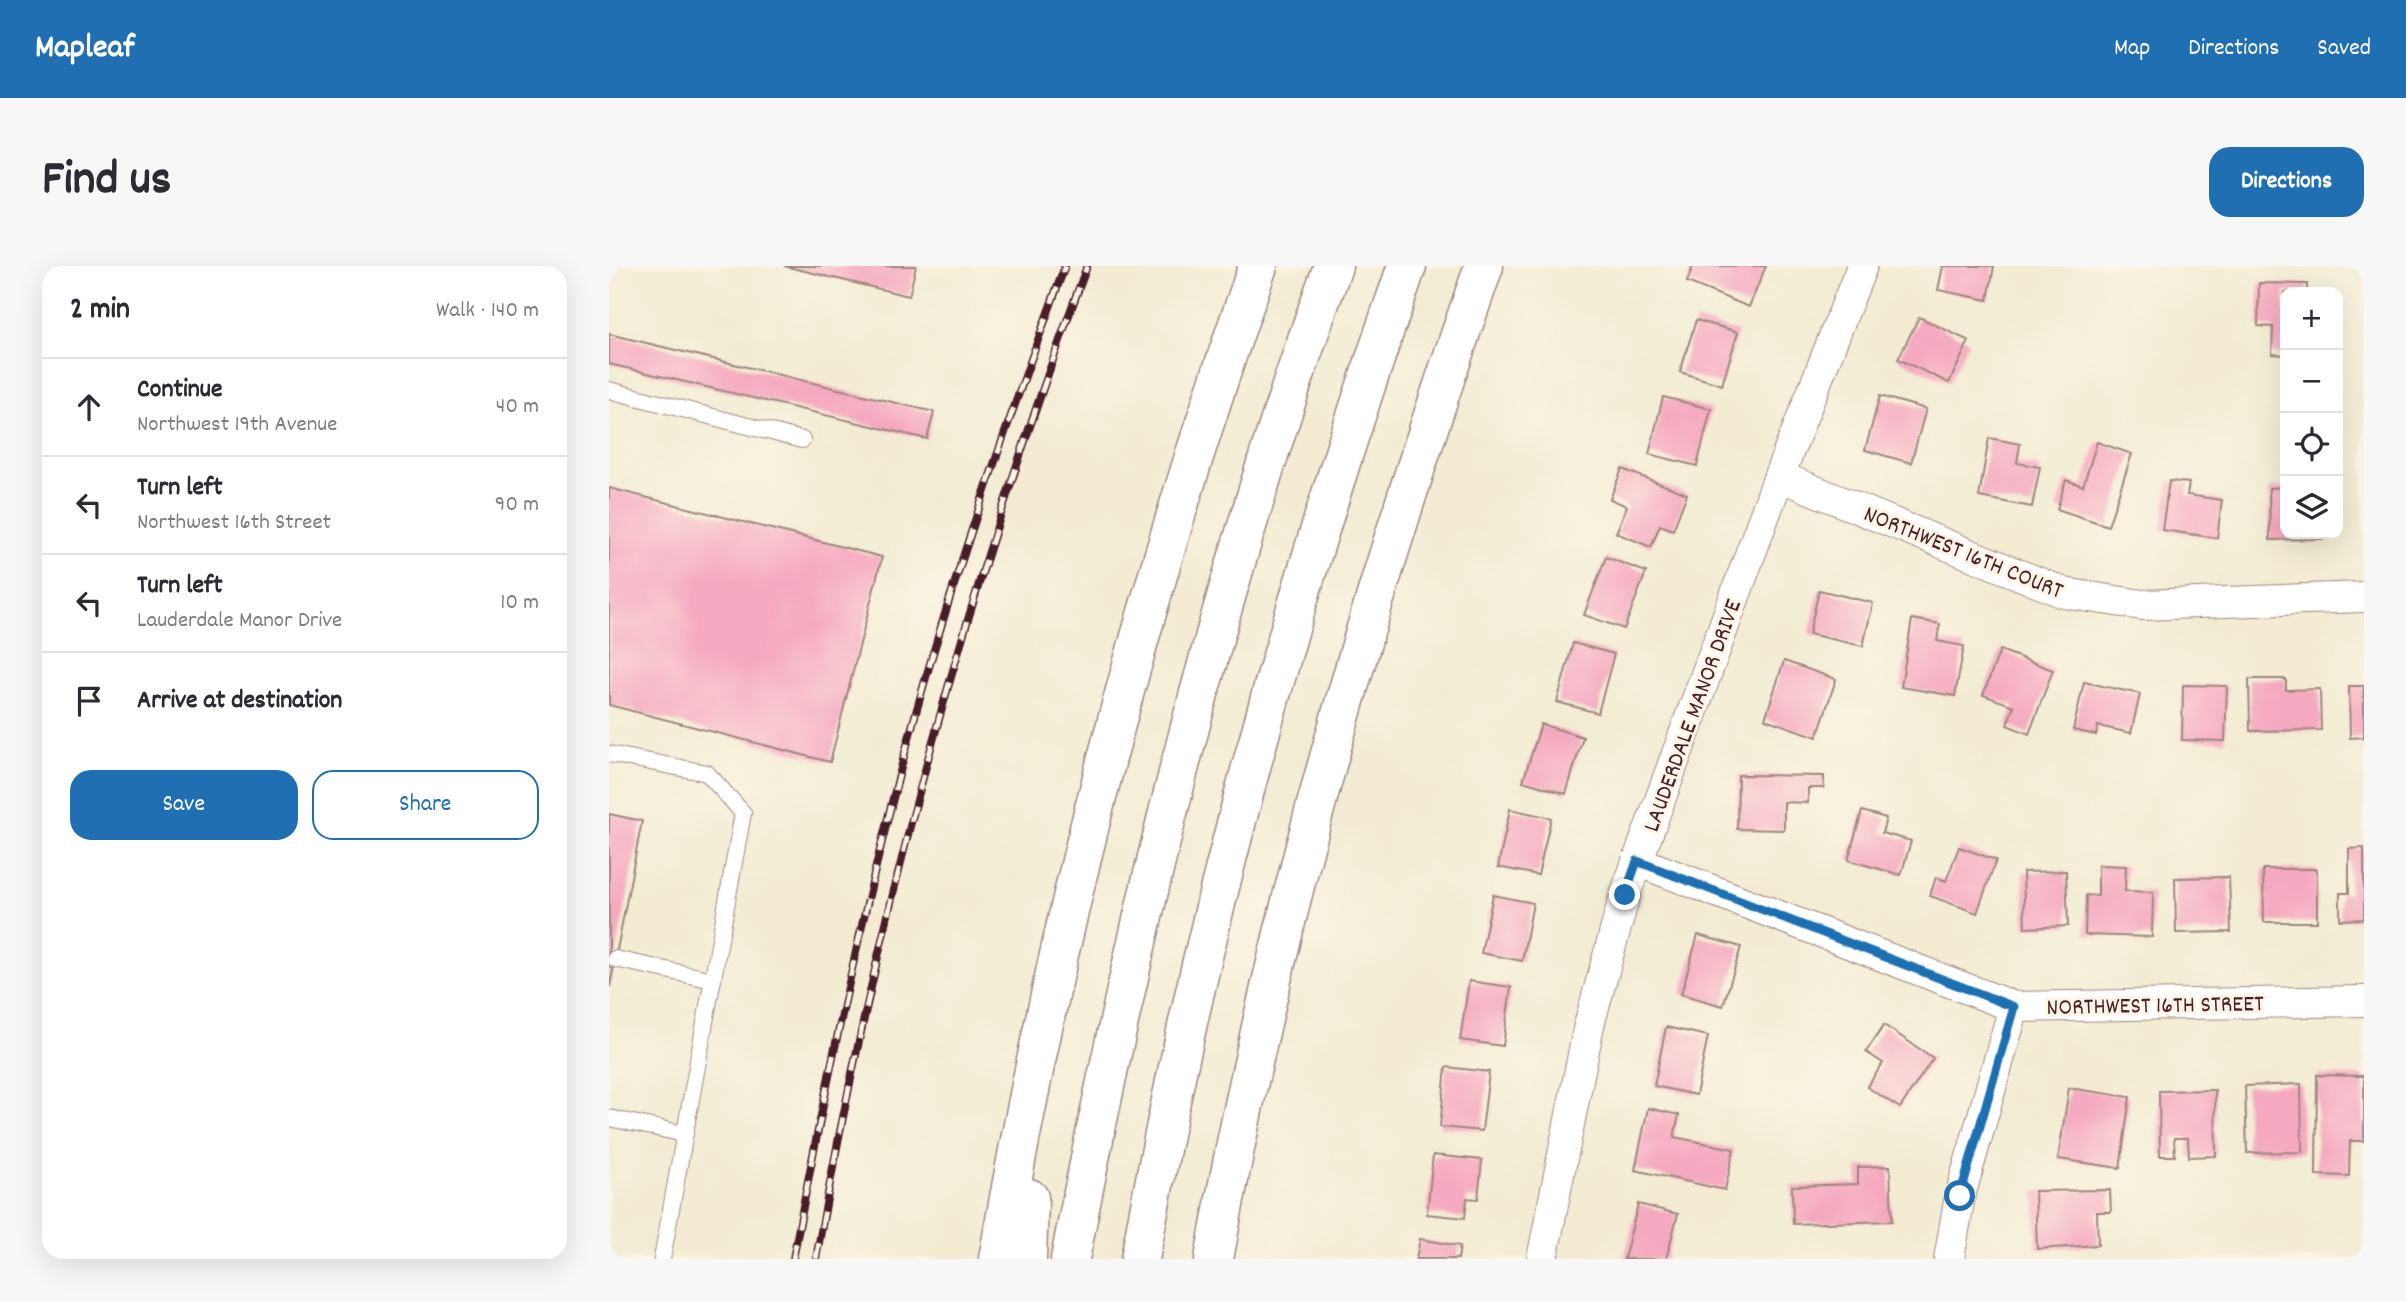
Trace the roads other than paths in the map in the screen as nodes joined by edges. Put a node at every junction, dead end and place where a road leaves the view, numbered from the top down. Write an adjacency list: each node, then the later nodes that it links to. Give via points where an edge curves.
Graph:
1 (1258, 266): 16 (highway, via 1136,653)
2 (1333, 266): 22 (highway, via 1254,504 1186,743 1138,935)
3 (1407, 266): 23 (highway, via 1337,470 1244,788 1188,1023)
4 (1484, 266): 24 (highway, via 1343,702 1262,1023)
5 (1862, 266): 8 (street, LAUDERDALE MANOR DRIVE)
6 (609, 390): 7 (lane)
7 (802, 440)
8 (1779, 476): 9 (street, NORTHWEST 16TH COURT, via 2064,593 2142,604); 11 (street, LAUDERDALE MANOR DRIVE)
9 (2364, 597)
10 (609, 754): 13 (lane, via 707,774 743,813)
11 (1637, 861): 15 (street, NORTHWEST 16TH STREET); 25 (street, LAUDERDALE MANOR DRIVE, via 1589,1025)
12 (615, 959): 13 (lane)
13 (713, 981): 18 (lane)
14 (2364, 1001): 15 (street, NORTHWEST 16TH STREET)
15 (2014, 1007): 26 (street, via 1960,1196)
16 (1031, 1081): 20 (highway); 21 (highway)
17 (609, 1118): 18 (lane)
18 (685, 1134): 19 (lane)
19 (662, 1259)
20 (998, 1259)
21 (1027, 1259)
22 (1070, 1259)
23 (1140, 1259)
24 (1214, 1259)
25 (1542, 1259)
26 (1949, 1259)

